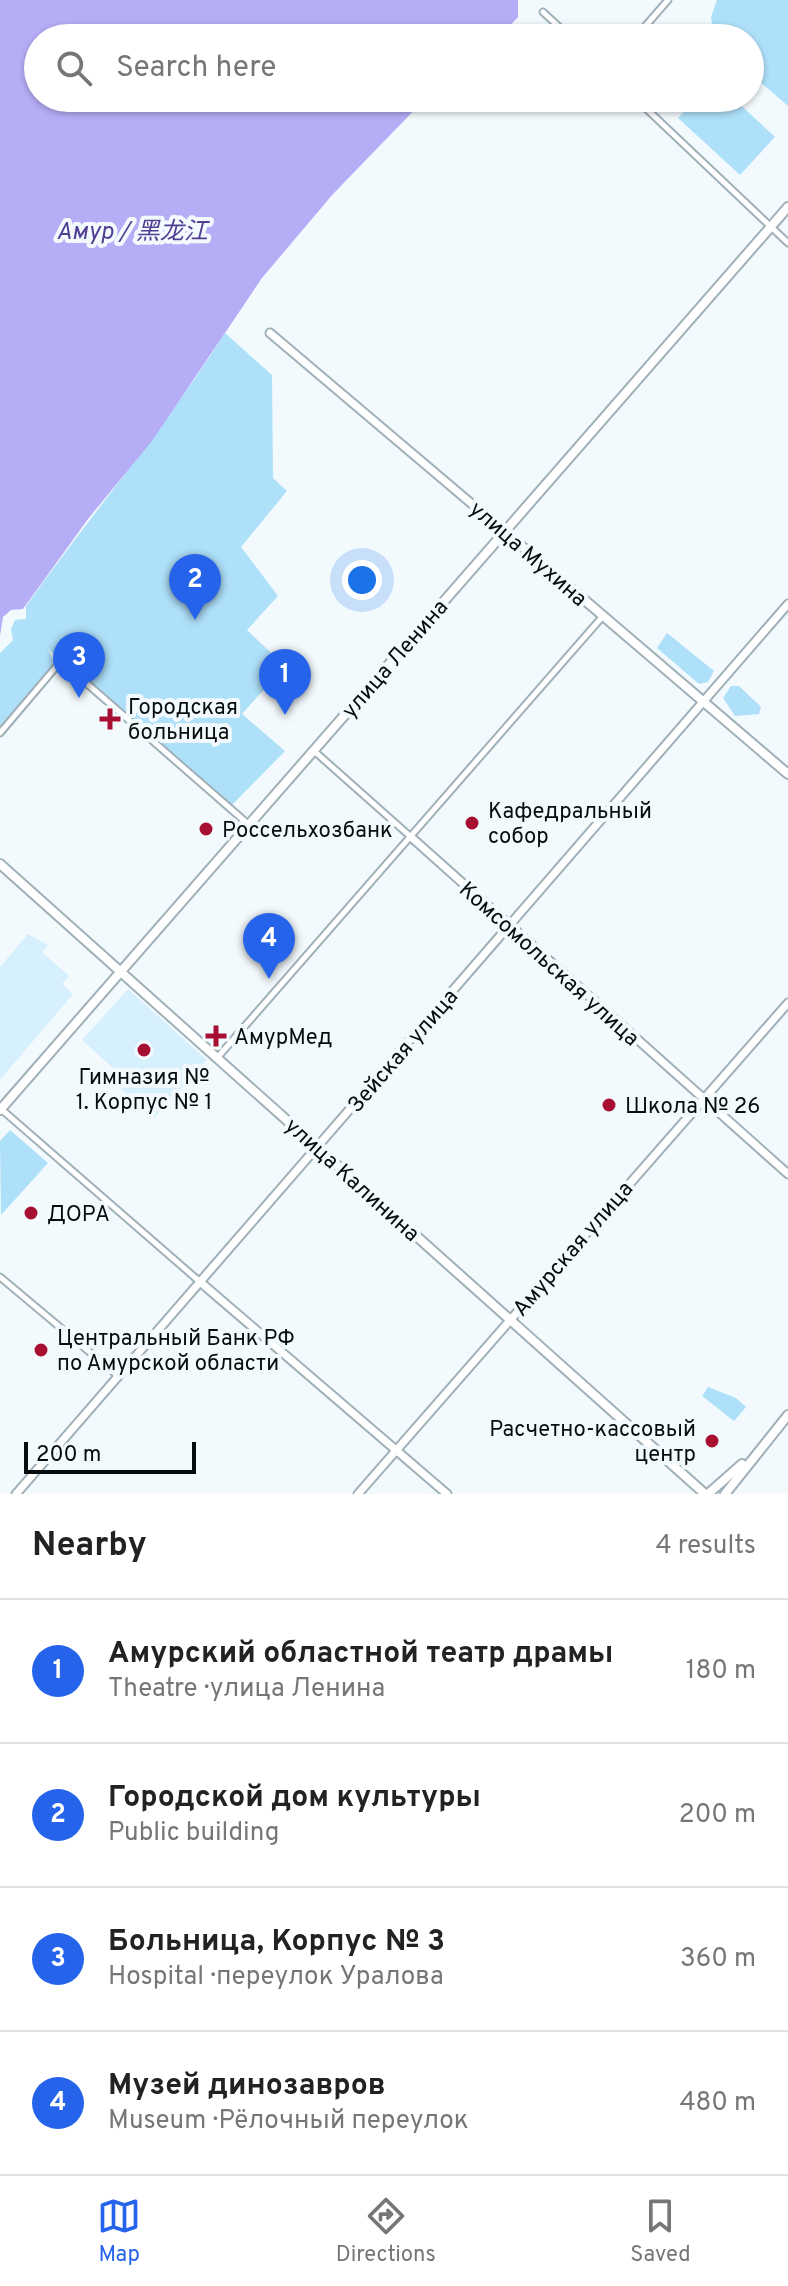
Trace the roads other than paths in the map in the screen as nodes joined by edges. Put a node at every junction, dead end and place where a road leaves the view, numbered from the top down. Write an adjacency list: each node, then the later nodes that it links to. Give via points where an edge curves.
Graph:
1 (668, 0): 4 (street)
2 (543, 12): 3 (street)
3 (556, 24)
4 (647, 24)
5 (650, 112): 7 (street)
6 (788, 207): 7 (main road, улица Ленина)
7 (770, 228): 8 (street); 10 (main road, улица Ленина)
8 (788, 243)
9 (270, 333): 10 (street, улица Мухина)
10 (505, 532): 12 (main road, улица Мухина); 15 (main road, улица Ленина)
11 (788, 604): 13 (street, Зейская улица)
12 (603, 616): 13 (main road, улица Мухина); 18 (street)
13 (703, 702): 16 (main road, улица Мухина); 20 (street, Зейская улица)
14 (0, 733): 17 (street, via 61,661)
15 (313, 750): 17 (main road, улица Ленина); 18 (street, Комсомольская улица)
16 (788, 774)
17 (248, 824): 21 (main road, улица Ленина)
18 (411, 837): 20 (street, Комсомольская улица); 23 (street)
19 (0, 864): 21 (main road, улица Калинина)
20 (509, 926): 24 (street, Комсомольская улица); 26 (street, Зейская улица)
21 (122, 971): 23 (main road, улица Калинина); 25 (main road, улица Ленина)
22 (788, 1003): 24 (street, Амурская улица)
23 (217, 1058): 26 (main road, улица Калинина)
24 (702, 1101): 27 (street, Комсомольская улица); 30 (street, Амурская улица)
25 (0, 1109): 29 (street)
26 (318, 1147): 29 (street, Зейская улица); 30 (main road, улица Калинина)
27 (788, 1174)
28 (0, 1277): 31 (street)
29 (199, 1281): 31 (street, Зейская улица); 33 (street)
30 (509, 1319): 33 (street, Амурская улица); 38 (main road, улица Калинина)
31 (117, 1375): 35 (street, Зейская улица)
32 (788, 1415): 34 (main road)
33 (397, 1449): 36 (street, Амурская улица); 37 (street)
34 (755, 1453): 38 (main road); 39 (main road)
35 (16, 1494)
36 (358, 1494)
37 (447, 1494)
38 (706, 1494)
39 (725, 1494)

